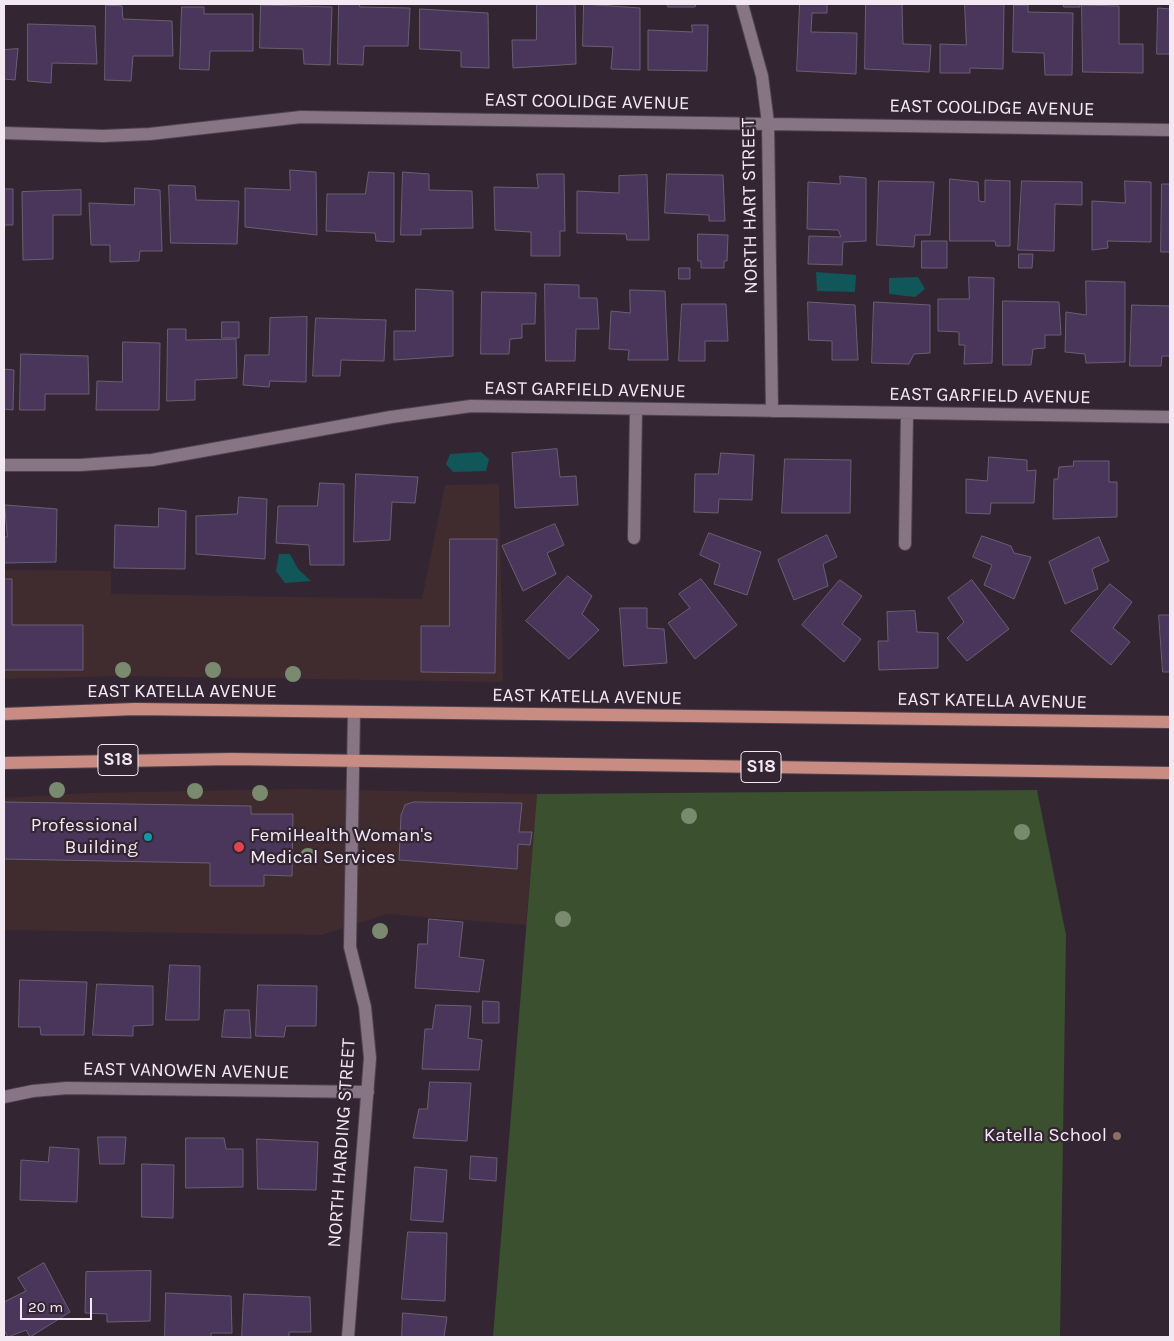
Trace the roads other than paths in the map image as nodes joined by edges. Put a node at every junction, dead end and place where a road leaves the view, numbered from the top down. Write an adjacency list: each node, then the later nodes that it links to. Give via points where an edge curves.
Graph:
1 (742, 4): 2 (street, NORTH HART STREET, via 762,76)
2 (768, 123): 3 (street, EAST COOLIDGE AVENUE); 4 (street, EAST COOLIDGE AVENUE, via 301,117 150,134); 6 (street, NORTH HART STREET)
3 (1170, 130)
4 (4, 133)
5 (636, 410): 6 (street, EAST GARFIELD AVENUE); 9 (street, EAST GARFIELD AVENUE, via 471,406 391,416 152,460 80,465); 10 (street)
6 (772, 411): 7 (street, EAST GARFIELD AVENUE)
7 (907, 413): 8 (street, EAST GARFIELD AVENUE); 11 (street)
8 (1170, 417)
9 (4, 465)
10 (634, 538)
11 (905, 544)
12 (354, 712): 13 (main road, EAST KATELLA AVENUE, via 111,709); 14 (main road, EAST KATELLA AVENUE); 15 (street, NORTH HARDING STREET)
13 (4, 714)
14 (1170, 722)
15 (353, 760): 16 (main road, S18); 17 (main road, S18); 18 (street, NORTH HARDING STREET, via 350,939 369,1034)
16 (4, 763)
17 (1170, 773)
18 (368, 1092): 19 (street, EAST VANOWEN AVENUE, via 67,1088); 20 (street, NORTH HARDING STREET)
19 (4, 1097)
20 (348, 1337)

